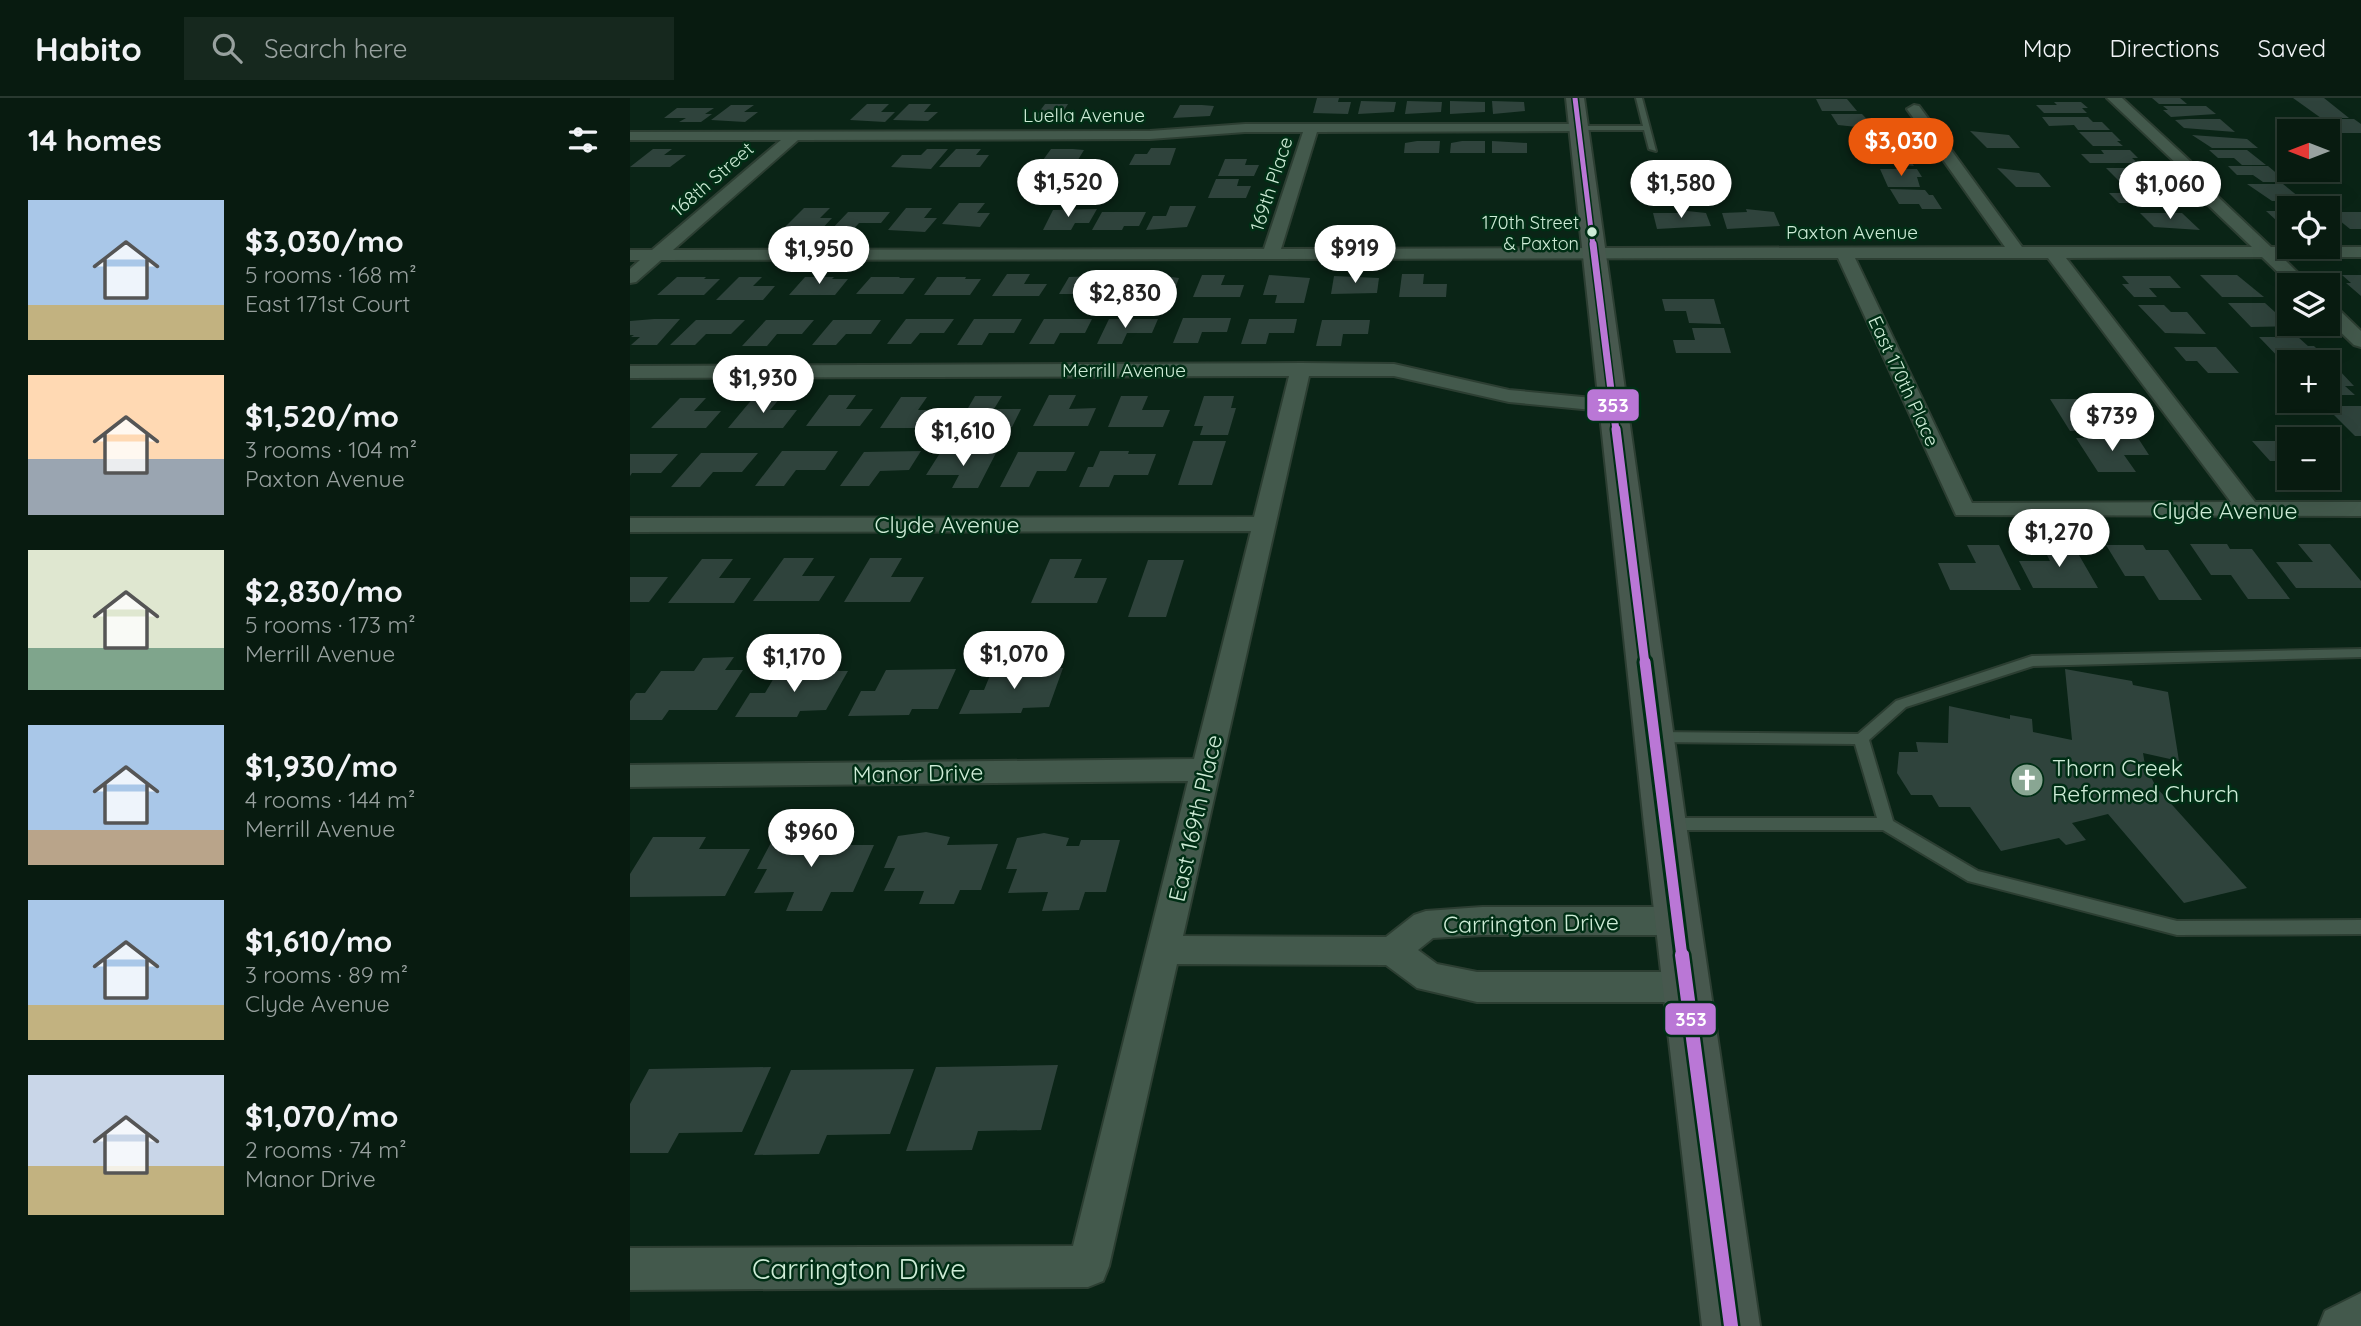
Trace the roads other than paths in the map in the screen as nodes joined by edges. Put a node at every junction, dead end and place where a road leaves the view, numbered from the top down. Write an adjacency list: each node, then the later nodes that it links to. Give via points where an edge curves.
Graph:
1 (1575, 98): 6 (street)
2 (1639, 98): 7 (lane)
3 (2113, 98): 15 (street, via 2185,164 2211,199)
4 (1914, 109): 13 (street)
5 (1311, 128): 6 (street, Luella Avenue); 8 (street, Luella Avenue, via 1150,135); 11 (street, 169th Place)
6 (1579, 128): 7 (lane); 12 (street)
7 (1647, 128): 10 (lane)
8 (795, 135): 9 (street, Luella Avenue); 19 (street, 168th Street)
9 (630, 136)
10 (1653, 149)
11 (1271, 252): 12 (street, Paxton Avenue); 19 (street, Paxton Avenue)
12 (1595, 252): 17 (street, Paxton Avenue); 26 (street)
13 (2017, 252): 14 (street, Paxton Avenue); 17 (street, Paxton Avenue)
14 (2053, 252): 15 (street, Paxton Avenue); 29 (street)
15 (2266, 252): 16 (street, Paxton Avenue); 20 (street)
16 (2361, 252)
17 (1844, 253): 28 (street, East 170th Place)
18 (630, 255): 19 (street, Paxton Avenue)
19 (657, 255): 21 (street, 168th Street)
20 (2288, 273)
21 (630, 278)
22 (2340, 321): 23 (street)
23 (2361, 341)
24 (1301, 369): 25 (street, Merrill Avenue); 26 (street, Merrill Avenue, via 1429,374 1536,401); 30 (street, East 169th Place)
25 (630, 372)
26 (1614, 406): 33 (street)
27 (2361, 509): 29 (street, Clyde Avenue)
28 (1964, 510): 29 (street, Clyde Avenue)
29 (2249, 510)
30 (1264, 524): 31 (street, Clyde Avenue); 35 (street, East 169th Place)
31 (630, 525)
32 (2361, 653): 34 (lane, via 2032,661 1901,704)
33 (1654, 737): 34 (lane); 37 (street)
34 (1861, 739): 38 (lane)
35 (1206, 770): 36 (street, Manor Drive); 41 (street, East 169th Place)
36 (630, 776)
37 (1665, 824): 38 (lane); 39 (street)
38 (1886, 824): 40 (lane, via 1974,876 2178,928)
39 (1678, 921): 42 (street, Carrington Drive, via 1426,925); 43 (street)
40 (2361, 928)
41 (1163, 950): 42 (street); 44 (street, East 169th Place)
42 (1392, 951): 43 (street, via 1430,977 1477,987)
43 (1687, 987): 47 (street)
44 (1088, 1266): 45 (street, Carrington Drive)
45 (630, 1269)
46 (2361, 1314): 48 (street)
47 (1731, 1326)
48 (2340, 1326)

